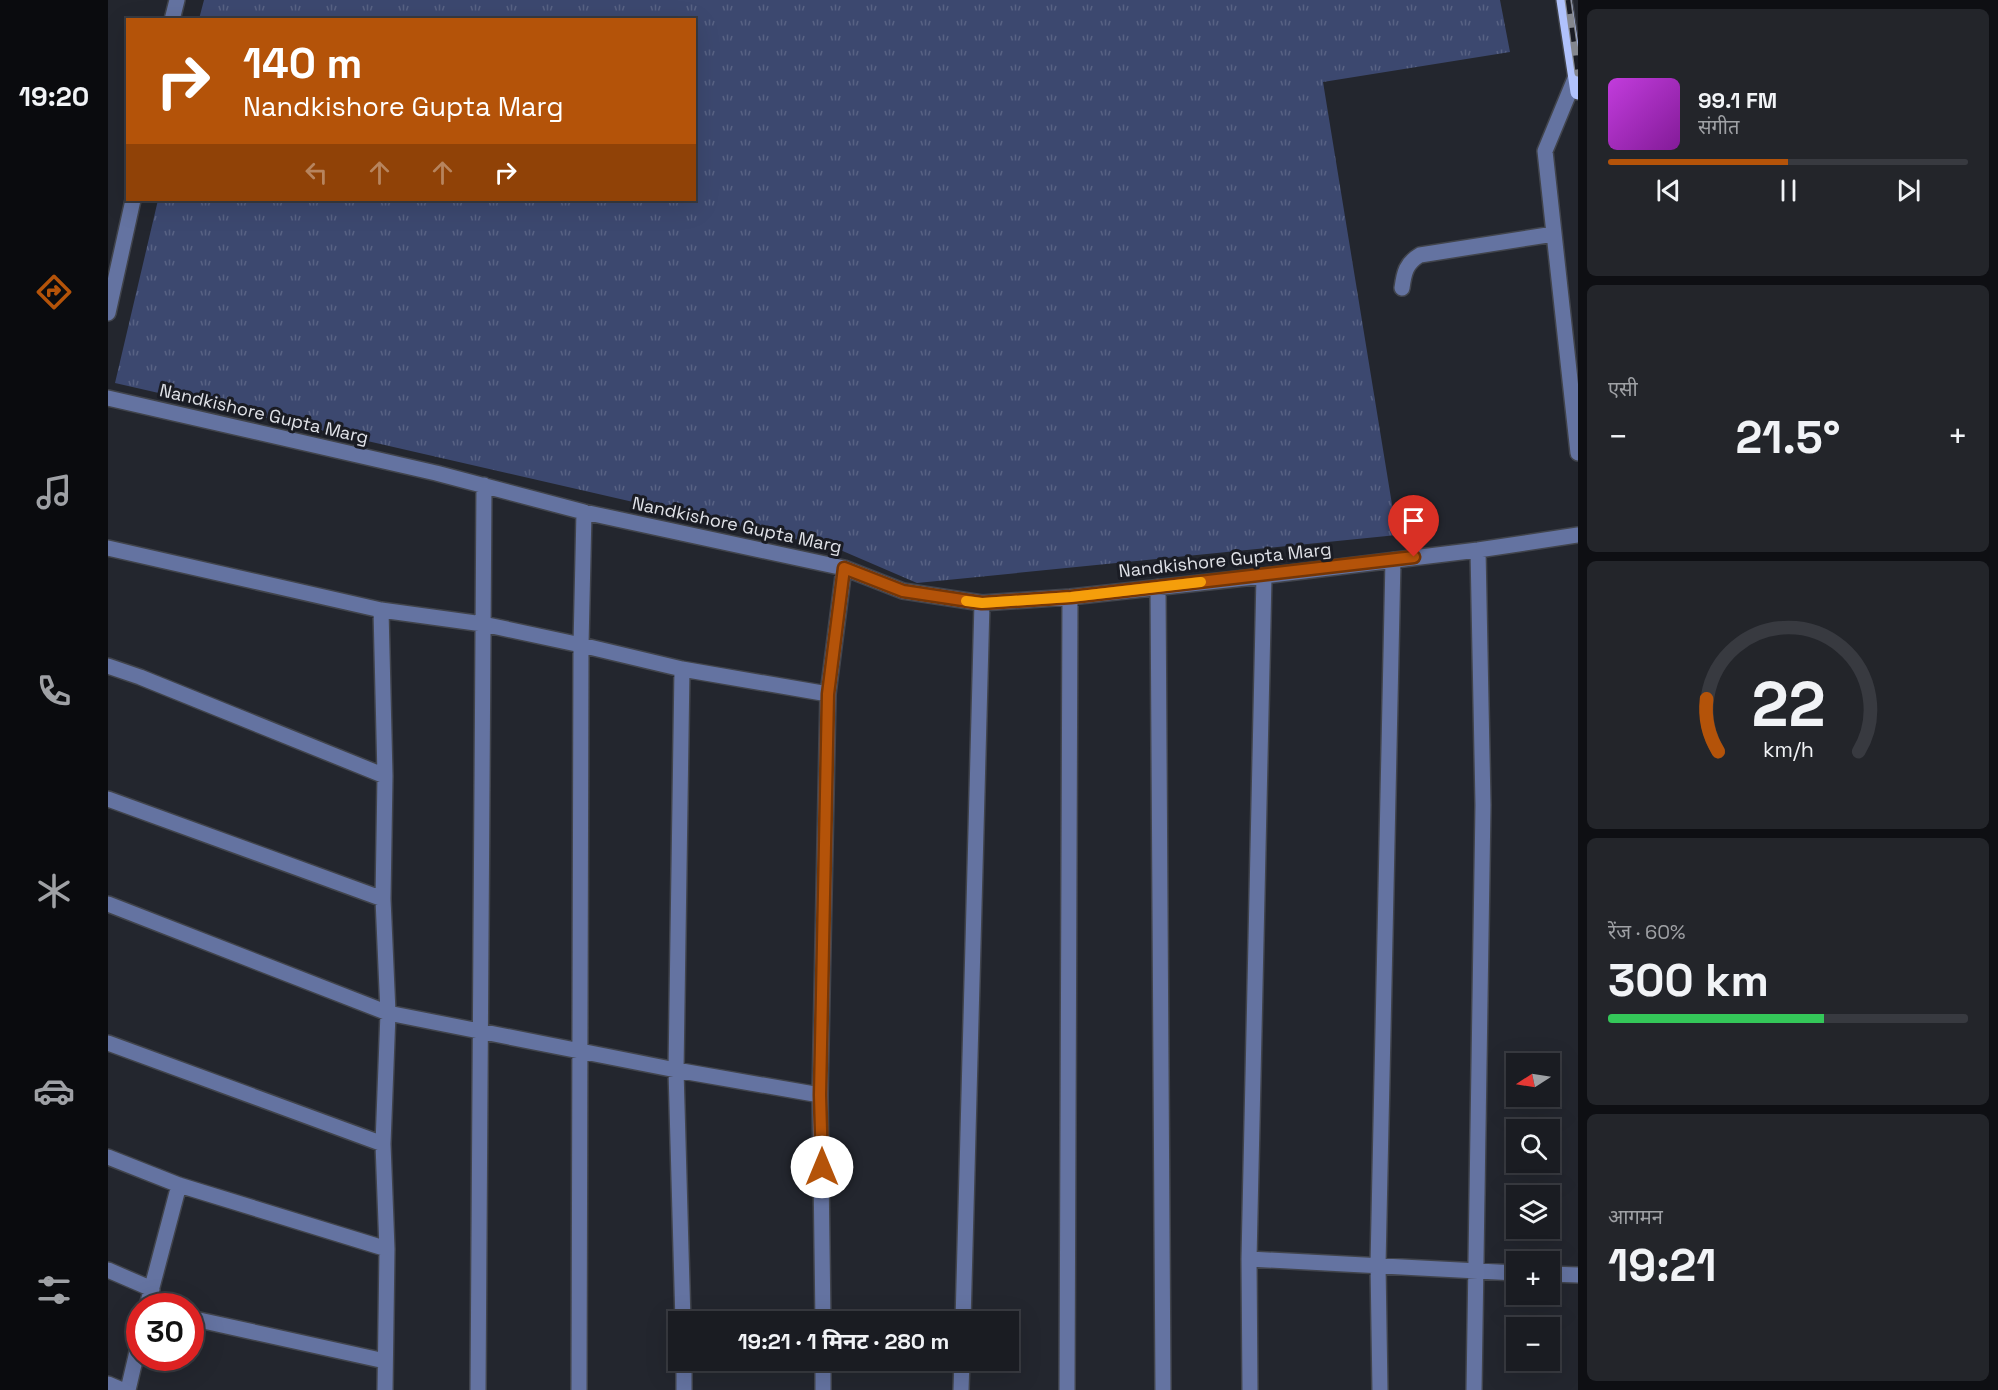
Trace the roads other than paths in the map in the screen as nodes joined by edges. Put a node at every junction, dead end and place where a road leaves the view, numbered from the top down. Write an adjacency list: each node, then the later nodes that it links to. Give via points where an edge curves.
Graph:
1 (177, 0): 3 (street)
2 (1564, 0): 4 (main road)
3 (172, 18)
4 (1575, 76): 5 (main road); 7 (street, via 1545,152)
5 (1578, 92)
6 (133, 201): 9 (street)
7 (1554, 234): 8 (street, via 1420,255 1405,270); 11 (street)
8 (1402, 288)
9 (108, 313)
10 (108, 398): 12 (street, Nandkishore Gupta Marg)
11 (1578, 453)
12 (484, 485): 13 (street, Nandkishore Gupta Marg); 24 (street)
13 (584, 512): 18 (street, Nandkishore Gupta Marg); 25 (street)
14 (1578, 535): 16 (street, Nandkishore Gupta Marg)
15 (108, 548): 23 (street)
16 (1478, 550): 17 (street, Nandkishore Gupta Marg); 46 (street, via 1483,805)
17 (1393, 560): 19 (street, Nandkishore Gupta Marg); 44 (street)
18 (844, 568): 22 (street, Nandkishore Gupta Marg, via 903,591); 28 (street)
19 (1263, 576): 20 (street, Nandkishore Gupta Marg); 43 (street)
20 (1158, 587): 21 (street, Nandkishore Gupta Marg); 71 (street)
21 (1071, 597): 22 (street, Nandkishore Gupta Marg); 70 (street)
22 (982, 603): 54 (street)
23 (381, 610): 24 (street); 29 (street)
24 (483, 624): 25 (street); 34 (street)
25 (581, 645): 27 (street); 36 (street)
26 (108, 666): 29 (street)
27 (682, 669): 28 (street); 37 (street)
28 (828, 694): 38 (street)
29 (386, 776): 31 (street)
30 (108, 799): 31 (street)
31 (383, 899): 33 (street)
32 (108, 904): 33 (street)
33 (388, 1013): 34 (street); 39 (street)
34 (479, 1030): 36 (street); 65 (street)
35 (108, 1043): 39 (street)
36 (580, 1049): 37 (street); 66 (street)
37 (676, 1070): 38 (street); 52 (street)
38 (820, 1095): 53 (street)
39 (383, 1144): 42 (street)
40 (108, 1157): 41 (street)
41 (179, 1185): 42 (street); 50 (street)
42 (387, 1249): 56 (street)
43 (1249, 1260): 44 (street); 72 (street)
44 (1378, 1265): 46 (street); 73 (street)
45 (108, 1270): 50 (street)
46 (1476, 1271): 47 (street); 74 (street)
47 (1506, 1272)
48 (1560, 1274): 49 (street)
49 (1578, 1275)
50 (152, 1289): 51 (street)
51 (151, 1293)
52 (683, 1311)
53 (823, 1311)
54 (963, 1311)
55 (204, 1321): 56 (street)
56 (385, 1361): 64 (street)
57 (132, 1371): 63 (street)
58 (684, 1371): 67 (street)
59 (823, 1371): 68 (street)
60 (962, 1371): 69 (street)
61 (108, 1384): 62 (street)
62 (122, 1390)
63 (128, 1390)
64 (385, 1390)
65 (478, 1390)
66 (579, 1390)
67 (684, 1390)
68 (824, 1390)
69 (961, 1390)
70 (1067, 1390)
71 (1163, 1390)
72 (1250, 1390)
73 (1380, 1390)
74 (1474, 1390)

